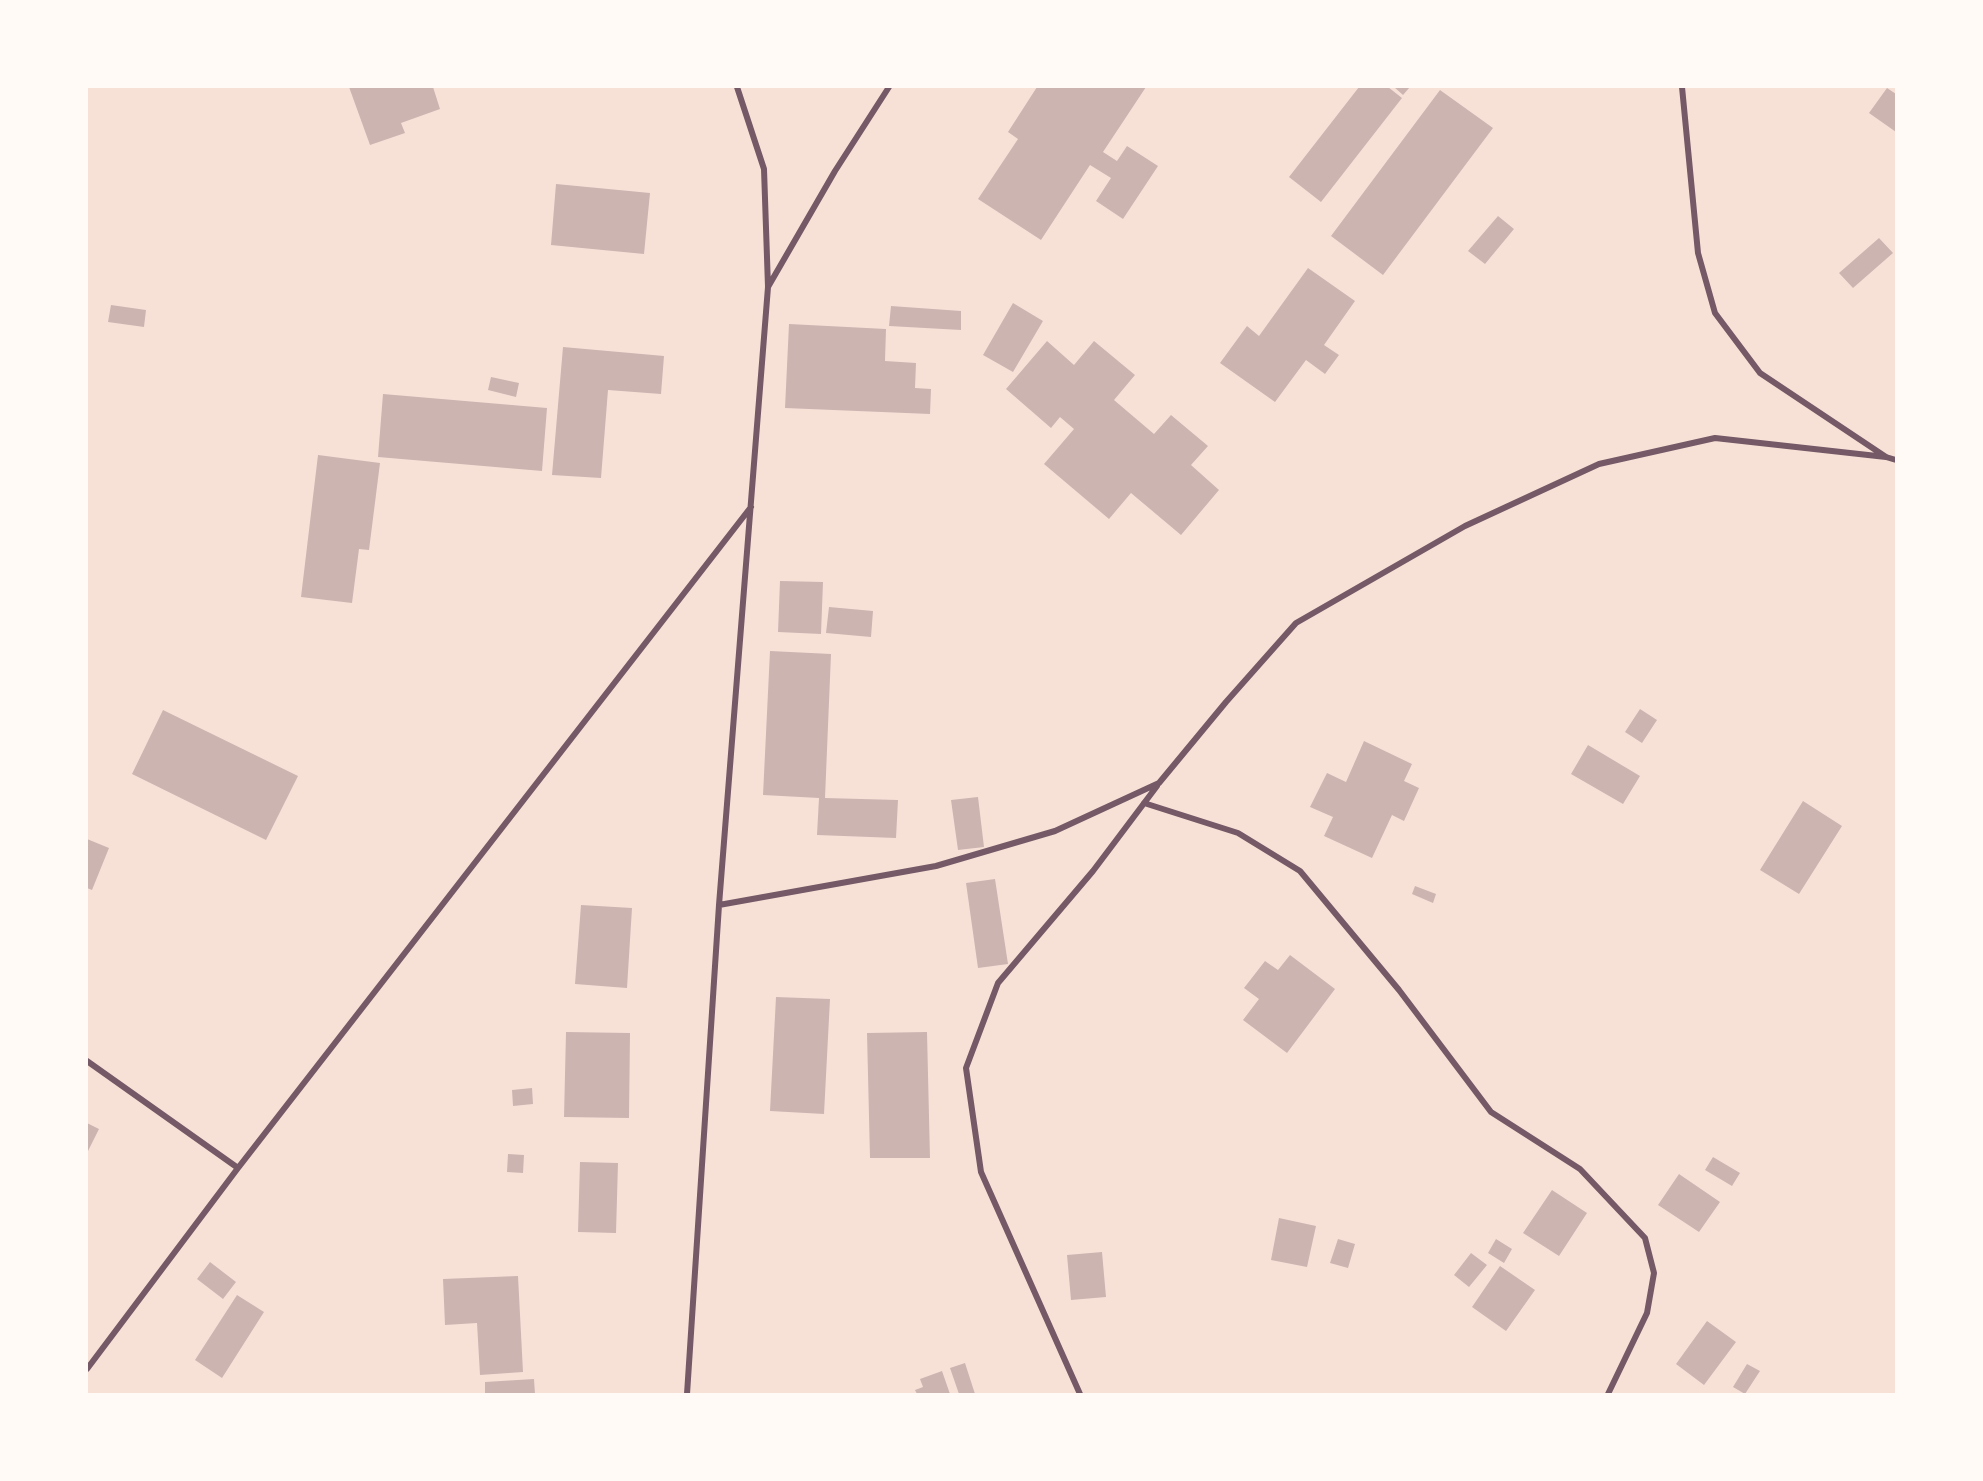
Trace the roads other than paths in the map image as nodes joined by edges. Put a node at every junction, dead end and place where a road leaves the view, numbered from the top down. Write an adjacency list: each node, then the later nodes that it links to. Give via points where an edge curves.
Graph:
1 (737, 87): 4 (street, via 764,169)
2 (889, 87): 4 (street)
3 (1682, 87): 5 (street, via 1698,253 1715,313 1760,373)
4 (768, 287): 7 (street)
5 (1886, 457): 6 (street); 8 (street, via 1716,438 1599,464 1465,526 1296,623)
6 (1896, 460)
7 (752, 506): 10 (street); 12 (street)
8 (1159, 783): 9 (street); 10 (street, via 1055,831 936,867)
9 (1144, 803): 15 (street, via 1093,871 998,983 966,1068 981,1172); 16 (street, via 1238,833 1300,871 1398,990 1491,1113 1580,1169 1645,1238 1654,1273 1647,1313)
10 (719, 905): 14 (street)
11 (87, 1061): 12 (street)
12 (238, 1168): 13 (street)
13 (87, 1369)
14 (687, 1394)
15 (1080, 1394)
16 (1608, 1394)

